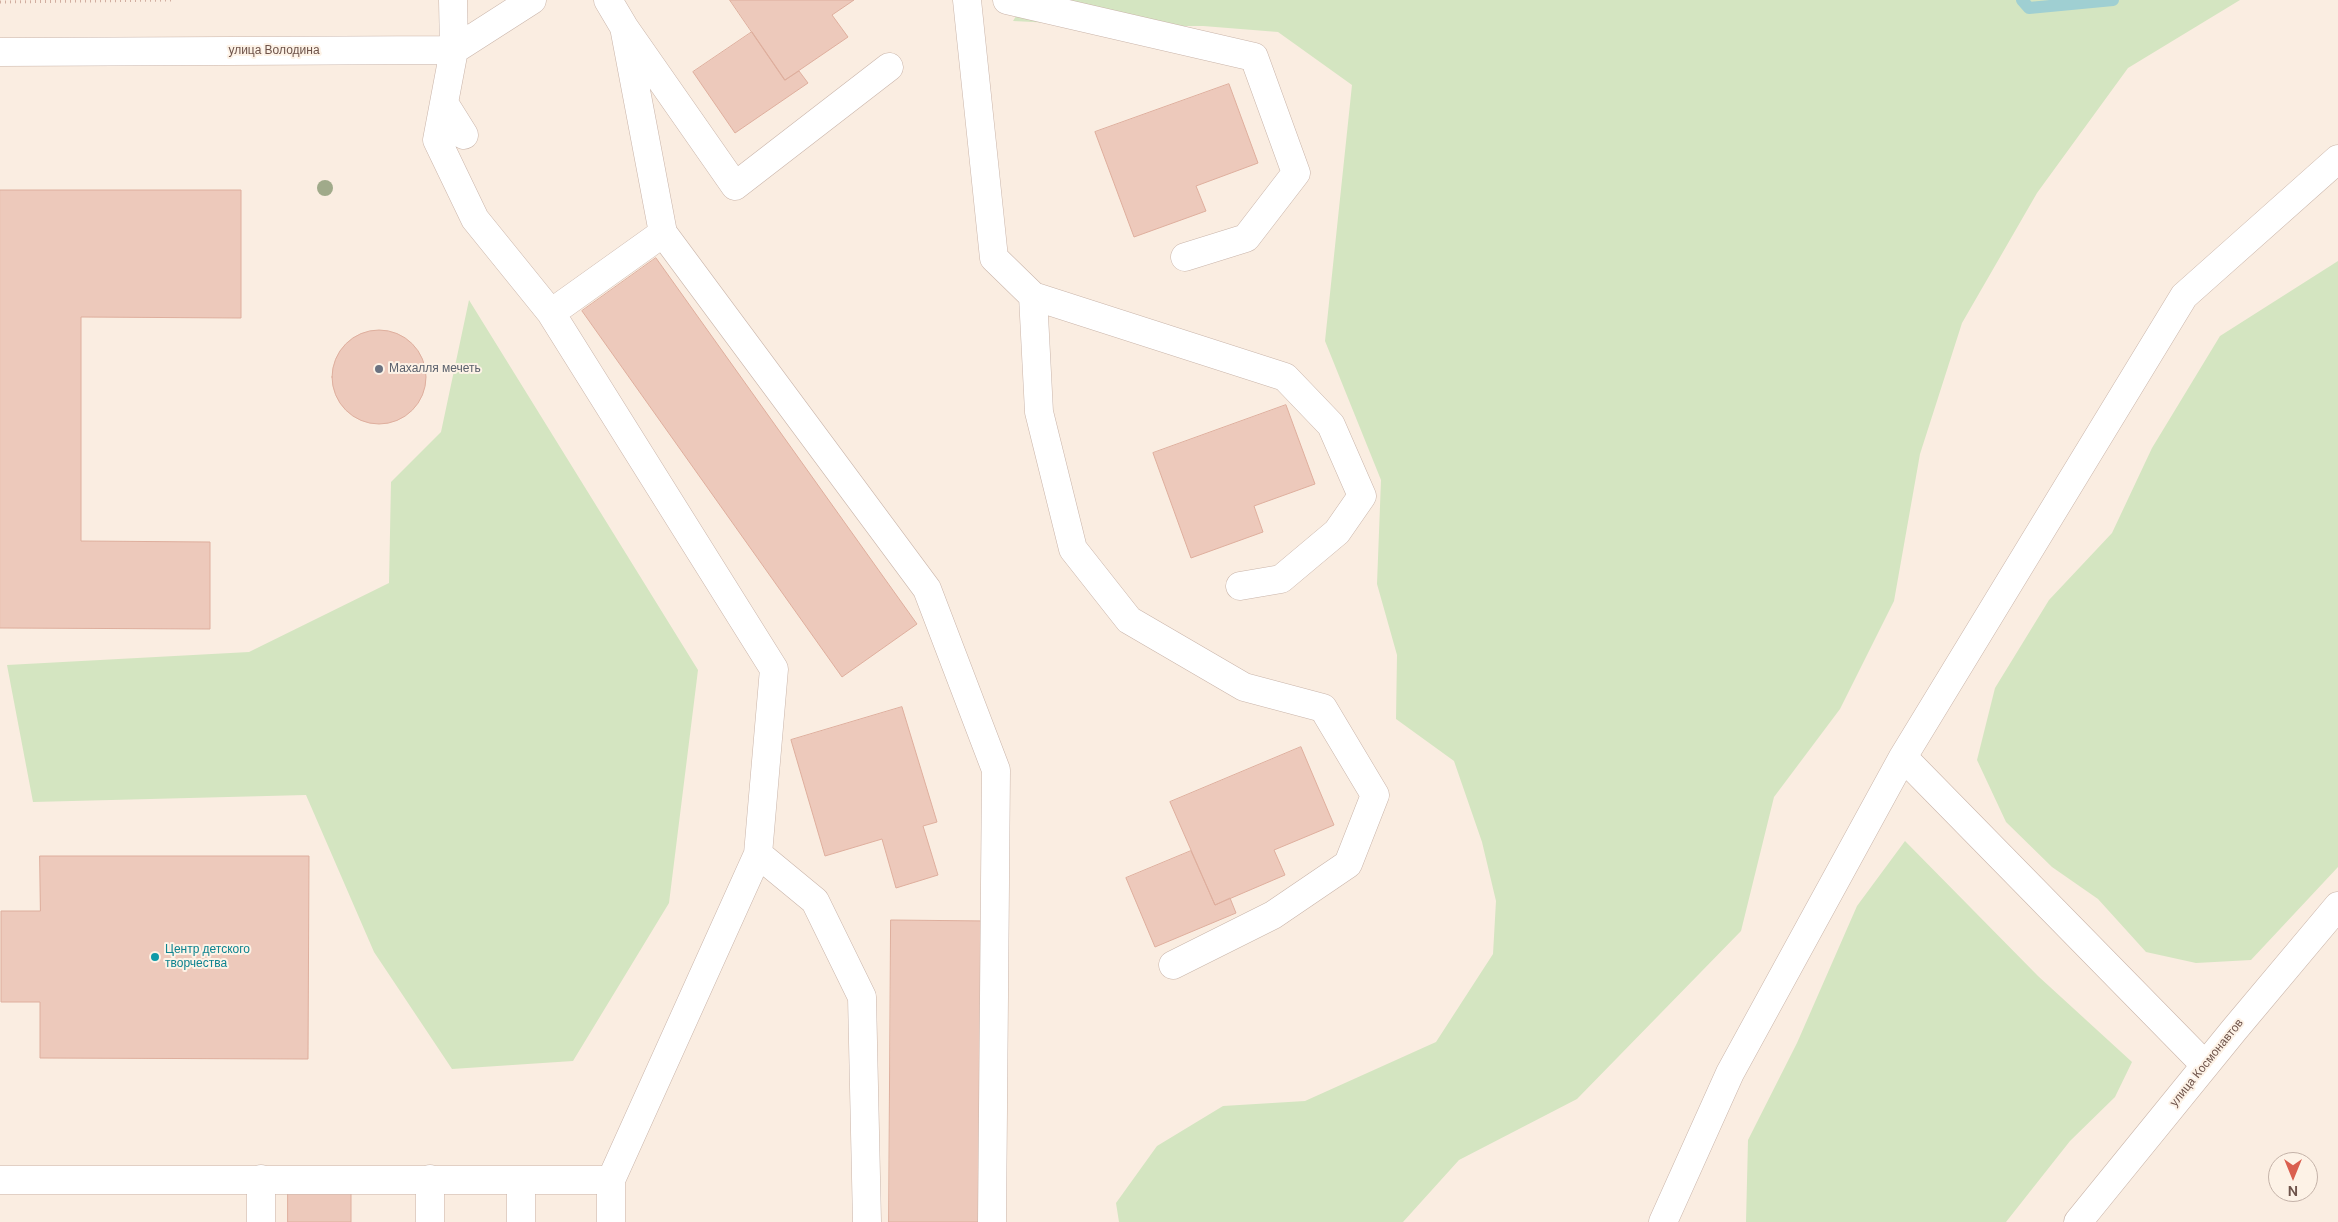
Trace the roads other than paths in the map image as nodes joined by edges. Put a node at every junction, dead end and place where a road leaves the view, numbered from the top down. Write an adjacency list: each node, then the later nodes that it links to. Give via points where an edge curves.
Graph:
1 (453, 0): 7 (street)
2 (532, 0): 7 (street)
3 (608, 0): 6 (street)
4 (967, 0): 15 (street, via 994,258)
5 (1007, 0): 14 (street, via 1254,57 1296,174 1246,238)
6 (624, 27): 9 (street, via 735,186); 13 (street)
7 (454, 50): 8 (street, улица Володина); 10 (street)
8 (0, 52)
9 (890, 67)
10 (444, 103): 11 (street); 16 (street, via 437,140 475,219)
11 (464, 135)
12 (2338, 159): 18 (street, via 2184,296)
13 (663, 233): 16 (street); 33 (street, via 927,589 996,770)
14 (1185, 257)
15 (1033, 296): 17 (street, via 1285,377 1331,425 1362,496 1337,532 1281,579); 21 (street, via 1040,412 1073,550 1129,620 1244,687 1323,708 1375,795 1348,864 1273,915)
16 (551, 313): 19 (street, via 774,668)
17 (1240, 586)
18 (1903, 757): 22 (street); 34 (street, via 1730,1073)
19 (758, 854): 27 (street); 32 (street, via 814,901 862,997)
20 (2337, 908): 22 (street, улица Космонавтов)
21 (1173, 964)
22 (2205, 1065): 35 (street, улица Космонавтов)
23 (260, 1179): 24 (street); 25 (street); 28 (street)
24 (430, 1179): 26 (street); 29 (street)
25 (0, 1180)
26 (521, 1180): 27 (street); 30 (street)
27 (611, 1180): 31 (street)
28 (260, 1222)
29 (430, 1222)
30 (521, 1222)
31 (611, 1222)
32 (867, 1222)
33 (992, 1222)
34 (1663, 1222)
35 (2078, 1222)

